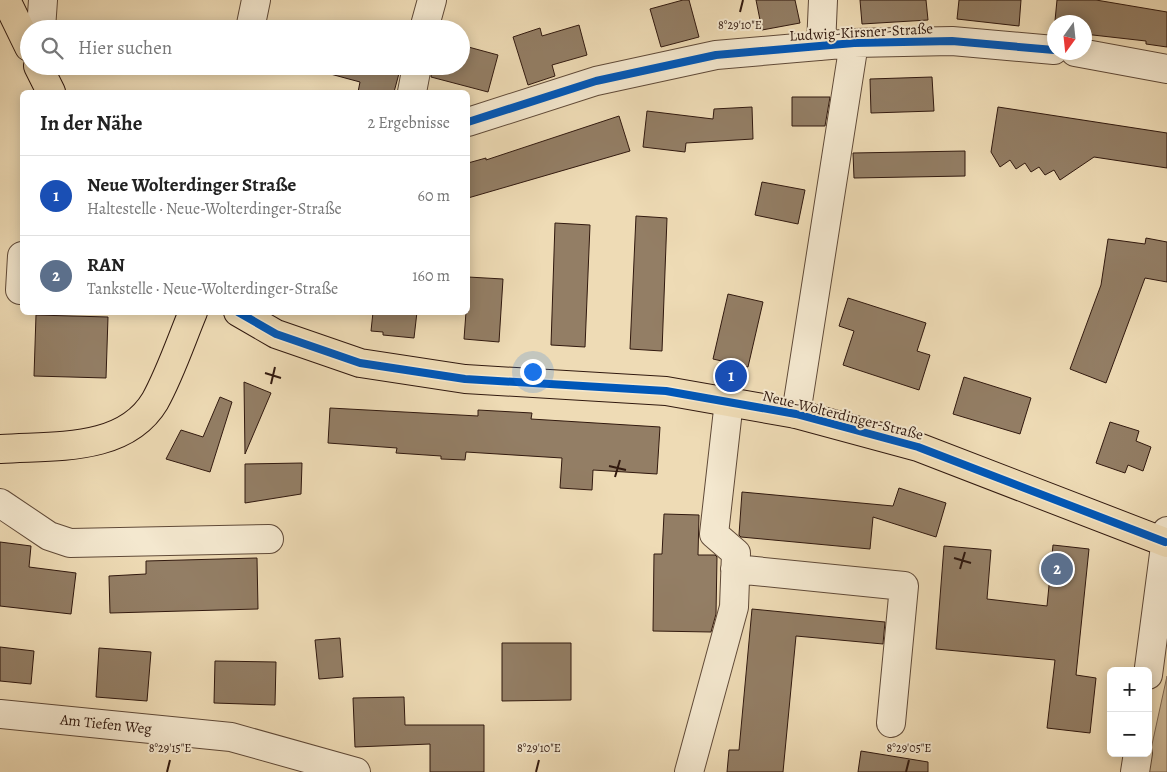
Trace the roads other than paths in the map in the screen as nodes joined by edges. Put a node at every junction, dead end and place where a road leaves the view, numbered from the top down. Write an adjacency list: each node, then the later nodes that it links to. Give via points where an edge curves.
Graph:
1 (6, 0): 9 (main road)
2 (43, 0): 6 (street)
3 (256, 0): 7 (street)
4 (432, 0): 8 (street)
5 (823, 0): 11 (street)
6 (42, 20)
7 (252, 20)
8 (426, 20)
9 (20, 29)
10 (854, 42): 11 (street, Ludwig-Kirsner-Straße); 12 (street, Ludwig-Kirsner-Straße, via 952,42); 25 (street, Ludwig-Kirsner-Straße)
11 (821, 46): 21 (street, Ludwig-Kirsner-Straße, via 716,55 596,81)
12 (1047, 49)
13 (1092, 55): 14 (street)
14 (1167, 69)
15 (37, 75): 18 (street)
16 (42, 75): 19 (main road)
17 (415, 75): 20 (street)
18 (36, 90)
19 (50, 90)
20 (412, 90)
21 (470, 121)
22 (192, 315): 26 (main road, via 154,402 124,432 91,443)
23 (243, 315): 24 (main road, Neue-Wolterdinger-Straße, via 276,334 360,363 465,379 666,391)
24 (729, 402): 25 (main road, Neue-Wolterdinger-Straße); 30 (street, via 714,534 736,553)
25 (796, 414): 29 (main road, Neue-Wolterdinger-Straße, via 918,447)
26 (0, 448)
27 (0, 503): 28 (street, via 49,536 70,543)
28 (269, 539)
29 (1166, 539): 31 (street)
30 (735, 569): 33 (street, via 904,586); 37 (street, via 734,607)
31 (1149, 667)
32 (0, 714): 35 (street, Am Tiefen Weg, via 231,736)
33 (891, 723)
34 (1137, 757): 38 (street)
35 (322, 767): 36 (street, Am Tiefen Weg)
36 (356, 772)
37 (689, 772)
38 (1135, 772)

